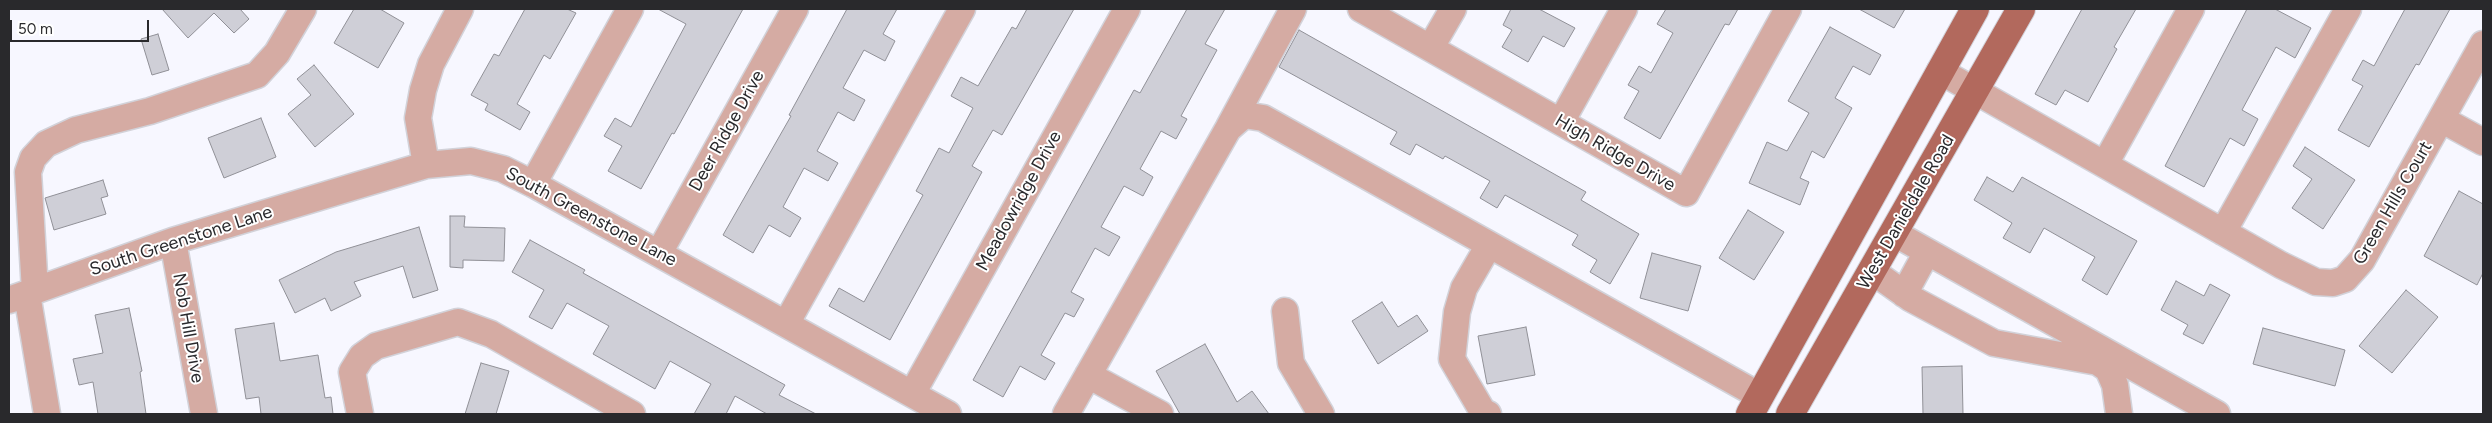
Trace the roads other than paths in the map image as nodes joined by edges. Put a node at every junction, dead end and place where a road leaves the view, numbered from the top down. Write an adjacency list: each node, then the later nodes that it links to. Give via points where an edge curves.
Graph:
1 (303, 9): 36 (street, via 277,53 258,75 150,111 76,130 46,144 33,158 28,172)
2 (460, 9): 25 (street, via 431,64 423,90 418,118)
3 (630, 9): 26 (street)
4 (795, 9): 33 (street, Deer Ridge Drive)
5 (962, 9): 38 (street)
6 (1127, 9): 41 (street, Meadowridge Drive)
7 (1293, 9): 22 (street)
8 (1361, 9): 17 (street, High Ridge Drive)
9 (1453, 9): 17 (street)
10 (1624, 9): 21 (street)
11 (1788, 9): 21 (street, High Ridge Drive, via 1686,193)
12 (1975, 9): 18 (main road, West Danieldale Road)
13 (2021, 9): 19 (main road, West Danieldale Road)
14 (2191, 9): 24 (street)
15 (2348, 9): 27 (street)
16 (2483, 44): 20 (street, Green Hills Court)
17 (1431, 47): 21 (street, High Ridge Drive)
18 (1940, 71): 19 (street, Green Hills Court); 31 (main road, West Danieldale Road)
19 (1976, 92): 24 (street, Green Hills Court); 28 (main road, West Danieldale Road)
20 (2441, 119): 23 (street); 27 (street, Green Hills Court, via 2362,260 2345,279 2333,283 2316,282)
21 (1561, 122)
22 (1228, 129): 30 (street, via 1244,115 1263,118); 40 (street)
23 (2483, 142)
24 (2105, 164): 27 (street, Green Hills Court)
25 (426, 165): 26 (street, South Greenstone Lane, via 471,161 503,169); 29 (street, South Greenstone Lane)
26 (533, 184): 33 (street, South Greenstone Lane)
27 (2223, 232)
28 (1894, 234): 32 (street); 34 (main road, West Danieldale Road)
29 (173, 241): 36 (street, South Greenstone Lane); 45 (street, Nob Hill Drive)
30 (1489, 245): 42 (street); 52 (street, via 1464,288 1457,312 1452,359 1478,404)
31 (1840, 252): 34 (main road); 42 (main road, West Danieldale Road)
32 (1927, 252): 35 (street); 39 (street)
33 (659, 253): 38 (street, South Greenstone Lane)
34 (1872, 271): 35 (street); 53 (main road, West Danieldale Road)
35 (1904, 294): 39 (street, via 1994,343)
36 (23, 295): 44 (street)
37 (1285, 311): 51 (street, via 1290,363)
38 (786, 324): 41 (street, South Greenstone Lane)
39 (2101, 356): 43 (street); 54 (street)
40 (1088, 375): 49 (street); 50 (street)
41 (912, 394): 48 (street, South Greenstone Lane)
42 (1755, 405)
43 (2124, 412)
44 (46, 414)
45 (204, 414)
46 (360, 414): 47 (street, via 352,372 362,356 376,346 458,322 491,334)
47 (632, 414)
48 (948, 414)
49 (1066, 414)
50 (1160, 414)
51 (1321, 414)
52 (1488, 414)
53 (1790, 414)
54 (2217, 414)

